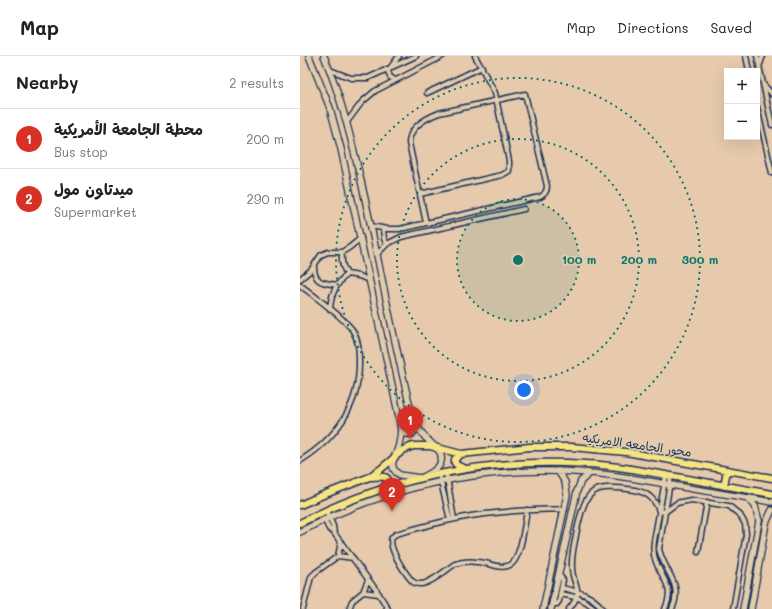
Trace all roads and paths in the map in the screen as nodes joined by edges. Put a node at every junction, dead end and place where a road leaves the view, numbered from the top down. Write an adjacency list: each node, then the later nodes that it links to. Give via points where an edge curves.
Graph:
1 (309, 56): 35 (street, via 330,108)
2 (324, 56): 14 (street)
3 (399, 56): 12 (street)
4 (416, 56): 12 (street)
5 (443, 56): 15 (street)
6 (475, 56): 10 (street)
7 (746, 56): 13 (street)
8 (756, 56): 11 (street)
9 (763, 56): 11 (street)
10 (482, 67): 17 (street); 19 (street)
11 (759, 67): 16 (street)
12 (390, 68): 14 (street, via 368,78 359,79); 15 (street, via 389,75)
13 (748, 68)
14 (330, 70): 21 (street)
15 (395, 80): 21 (street, via 368,96)
16 (762, 84): 18 (street); 22 (street)
17 (427, 93)
18 (772, 94)
19 (496, 100): 24 (street, via 439,113 416,127 409,143); 24 (street, via 509,160 508,171 502,175); 25 (street, via 525,94 547,186 545,193 540,197)
20 (760, 120): 23 (street)
21 (347, 122): 32 (street)
22 (772, 125)
23 (772, 173)
24 (420, 194): 31 (street)
25 (505, 205): 26 (street); 28 (street)
26 (498, 207): 29 (street); 30 (street)
27 (524, 209): 28 (street)
28 (507, 213): 29 (street)
29 (500, 215): 33 (street)
30 (446, 218): 31 (street); 33 (street)
31 (426, 223): 34 (street, via 400,229)
32 (371, 226): 34 (street); 38 (street)
33 (448, 227): 36 (street, via 401,237)
34 (383, 229): 36 (street)
35 (360, 238): 37 (street); 42 (street)
36 (387, 244): 38 (street)
37 (342, 252): 39 (street, via 321,255); 40 (street, via 342,262)
38 (377, 254): 46 (street)
39 (314, 266): 41 (street); 44 (street, via 314,274 318,280)
40 (348, 274): 42 (street); 44 (street)
41 (300, 279)
42 (370, 280): 47 (street)
43 (300, 285): 45 (street)
44 (337, 285): 45 (street, via 331,298)
45 (330, 310): 51 (street, via 347,324 358,342 359,366 356,389 336,431)
46 (415, 424): 47 (street, via 412,434); 48 (street)
47 (401, 431): 50 (street)
48 (436, 448): 49 (main road, محور الجامعه الامريكيه); 50 (main road, محور الجامعه الامريكيه, via 425,445 413,446); 61 (street, via 441,455 440,465)
49 (461, 454): 53 (main road, via 455,459 455,463); 54 (main road, محور الجامعه الامريكيه, via 521,447 585,448 626,452)
50 (394, 457): 60 (main road, محور الجامعه الامريكيه); 61 (street, via 393,468 397,473)
51 (300, 461)
52 (547, 463): 53 (main road, محور الجامعه الامريكيه); 55 (main road); 59 (main road, محور الجامعه الامريكيه, via 599,465)
53 (465, 468): 58 (main road, محور الجامعه الامريكيه)
54 (727, 470): 62 (main road, محور الجامعه الامريكيه); 65 (main road)
55 (548, 471): 56 (street); 63 (street, via 494,474)
56 (558, 471): 57 (street); 74 (street, via 566,487)
57 (590, 472): 64 (street); 88 (street, via 578,487)
58 (442, 473): 61 (main road, محور الجامعه الامريكيه); 63 (street)
59 (669, 476): 64 (street); 65 (main road, محور الجامعه الامريكيه)
60 (367, 478): 66 (main road, via 385,477 387,483); 73 (main road, محور الجامعه الامريكيه)
61 (421, 478): 66 (main road, محور الجامعه الامريكيه)
62 (772, 478)
63 (444, 481): 67 (street); 68 (street); 80 (street, via 392,494)
64 (667, 484): 70 (street); 78 (street); 79 (street)
65 (724, 486): 69 (main road, محور الجامعه الامريكيه)
66 (381, 490): 75 (main road, محور الجامعه الامريكيه)
67 (448, 491): 68 (street); 81 (street)
68 (443, 492): 81 (street)
69 (772, 494)
70 (749, 498): 72 (street); 107 (street, via 755,506 759,521)
71 (707, 502): 79 (street, via 681,501); 85 (street); 106 (street, via 733,508 745,524 746,534)
72 (772, 502)
73 (300, 505)
74 (565, 509): 76 (street); 100 (street)
75 (326, 510): 80 (street); 82 (main road, محور الجامعه الامريكيه)
76 (527, 510): 81 (street); 81 (street, via 519,551 516,560 511,564 502,566 460,562 424,584 415,583 393,552 390,540 396,534)
77 (772, 510): 108 (street, via 766,523)
78 (659, 511): 79 (street); 92 (street, via 652,497 637,491 605,487 589,496 582,509 572,558 572,571); 104 (street, via 653,551 668,584 668,602)
79 (665, 512): 105 (street, via 659,549 676,590)
80 (327, 518): 83 (street); 84 (street, via 329,529)
81 (452, 520)
82 (300, 523)
83 (300, 532)
84 (341, 542): 86 (street); 87 (street)
85 (698, 552)
86 (338, 556): 87 (street); 97 (street, via 311,577)
87 (353, 558): 89 (street)
88 (559, 575): 90 (street, via 563,580); 96 (street)
89 (368, 580): 91 (street); 93 (street)
90 (562, 588): 92 (street); 94 (street)
91 (363, 592): 93 (street); 98 (street, via 352,601)
92 (578, 592): 95 (street); 103 (street, via 595,600)
93 (379, 594): 99 (street)
94 (560, 594): 95 (street); 96 (street, via 558,603)
95 (577, 597): 101 (street); 102 (street)
96 (552, 607)
97 (303, 609)
98 (349, 609)
99 (388, 609)
100 (543, 609)
101 (569, 609)
102 (596, 609)
103 (603, 609)
104 (665, 609)
105 (672, 609)
106 (733, 609)
107 (743, 609)
108 (751, 609)

